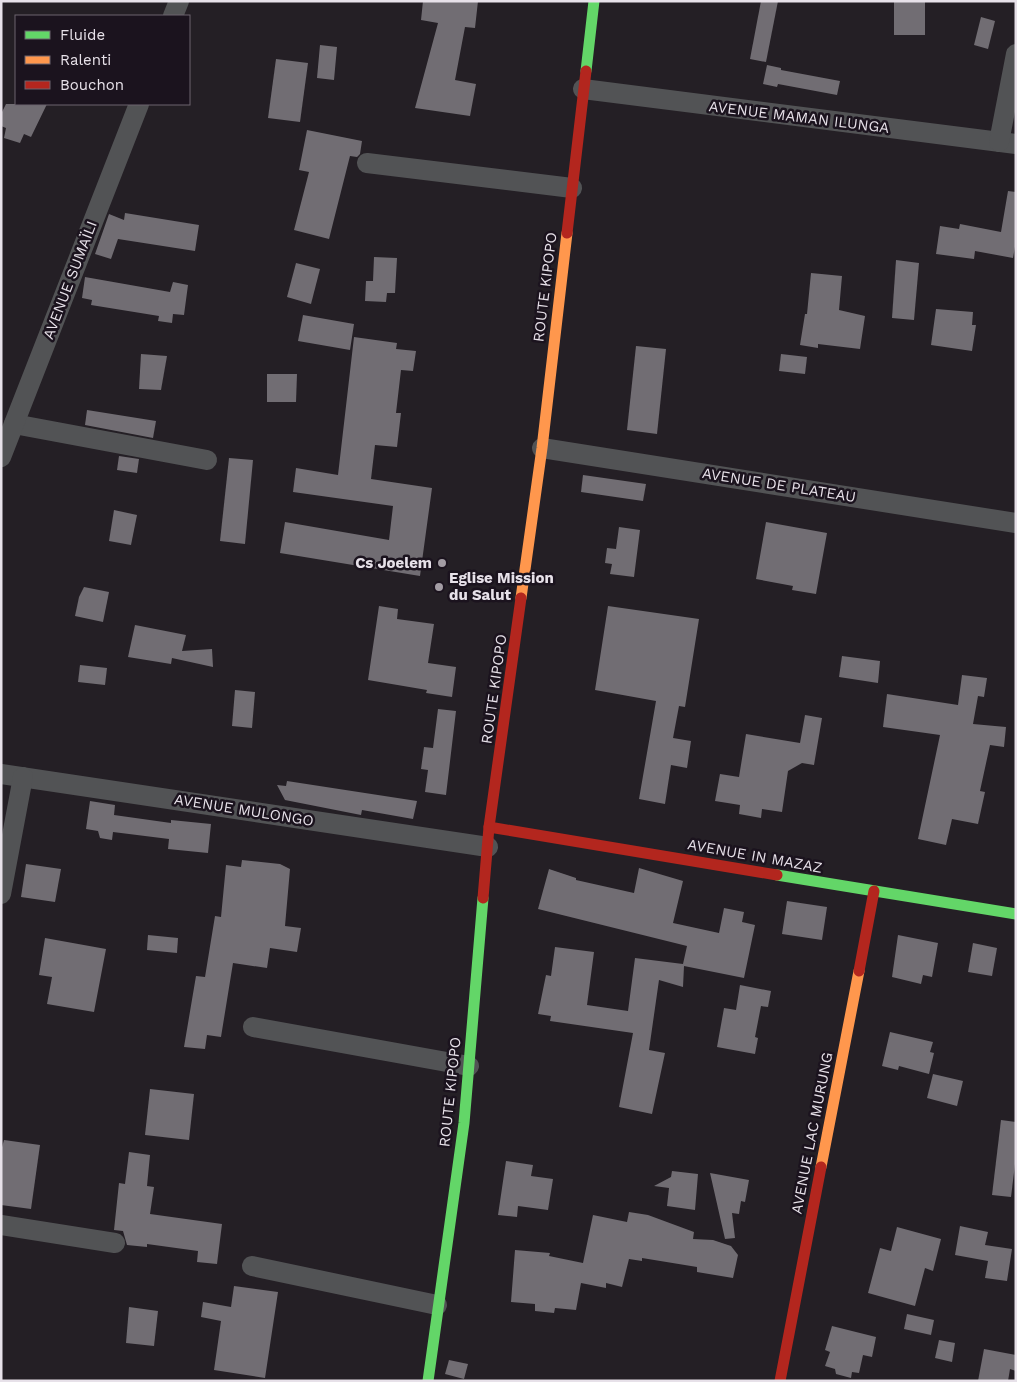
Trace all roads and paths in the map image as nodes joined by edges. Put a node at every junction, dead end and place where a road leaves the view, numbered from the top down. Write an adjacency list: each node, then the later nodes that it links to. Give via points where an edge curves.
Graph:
1 (179, 1): 3 (street)
2 (594, 1): 5 (main road, ROUTE KIPOPO)
3 (173, 15)
4 (1016, 54): 7 (street)
5 (583, 89): 7 (street, AVENUE MAMAN ILUNGA); 9 (main road, ROUTE KIPOPO)
6 (139, 105): 10 (street, AVENUE SUMAÏLI)
7 (1008, 143)
8 (367, 163): 9 (street)
9 (572, 188): 11 (main road, ROUTE KIPOPO)
10 (14, 424): 12 (street, AVENUE SUMAÏLI); 13 (street)
11 (542, 448): 14 (street, AVENUE DE PLATEAU); 17 (main road, ROUTE KIPOPO)
12 (1, 457)
13 (207, 460)
14 (1016, 523)
15 (1, 774): 16 (street, AVENUE MULONGO)
16 (23, 777): 18 (street, AVENUE MULONGO); 20 (street)
17 (489, 827): 18 (main road, ROUTE KIPOPO); 19 (main road, AVENUE IN MAZAZ)
18 (488, 847): 23 (main road, ROUTE KIPOPO)
19 (874, 891): 21 (main road, AVENUE IN MAZAZ); 29 (main road, AVENUE LAC MURUNG)
20 (1, 894)
21 (1016, 914)
22 (253, 1027): 23 (street)
23 (469, 1066): 27 (main road, ROUTE KIPOPO, via 464,1123)
24 (1, 1225): 25 (street)
25 (115, 1243)
26 (252, 1266): 27 (street)
27 (437, 1305): 28 (main road, ROUTE KIPOPO)
28 (428, 1381)
29 (780, 1381)

